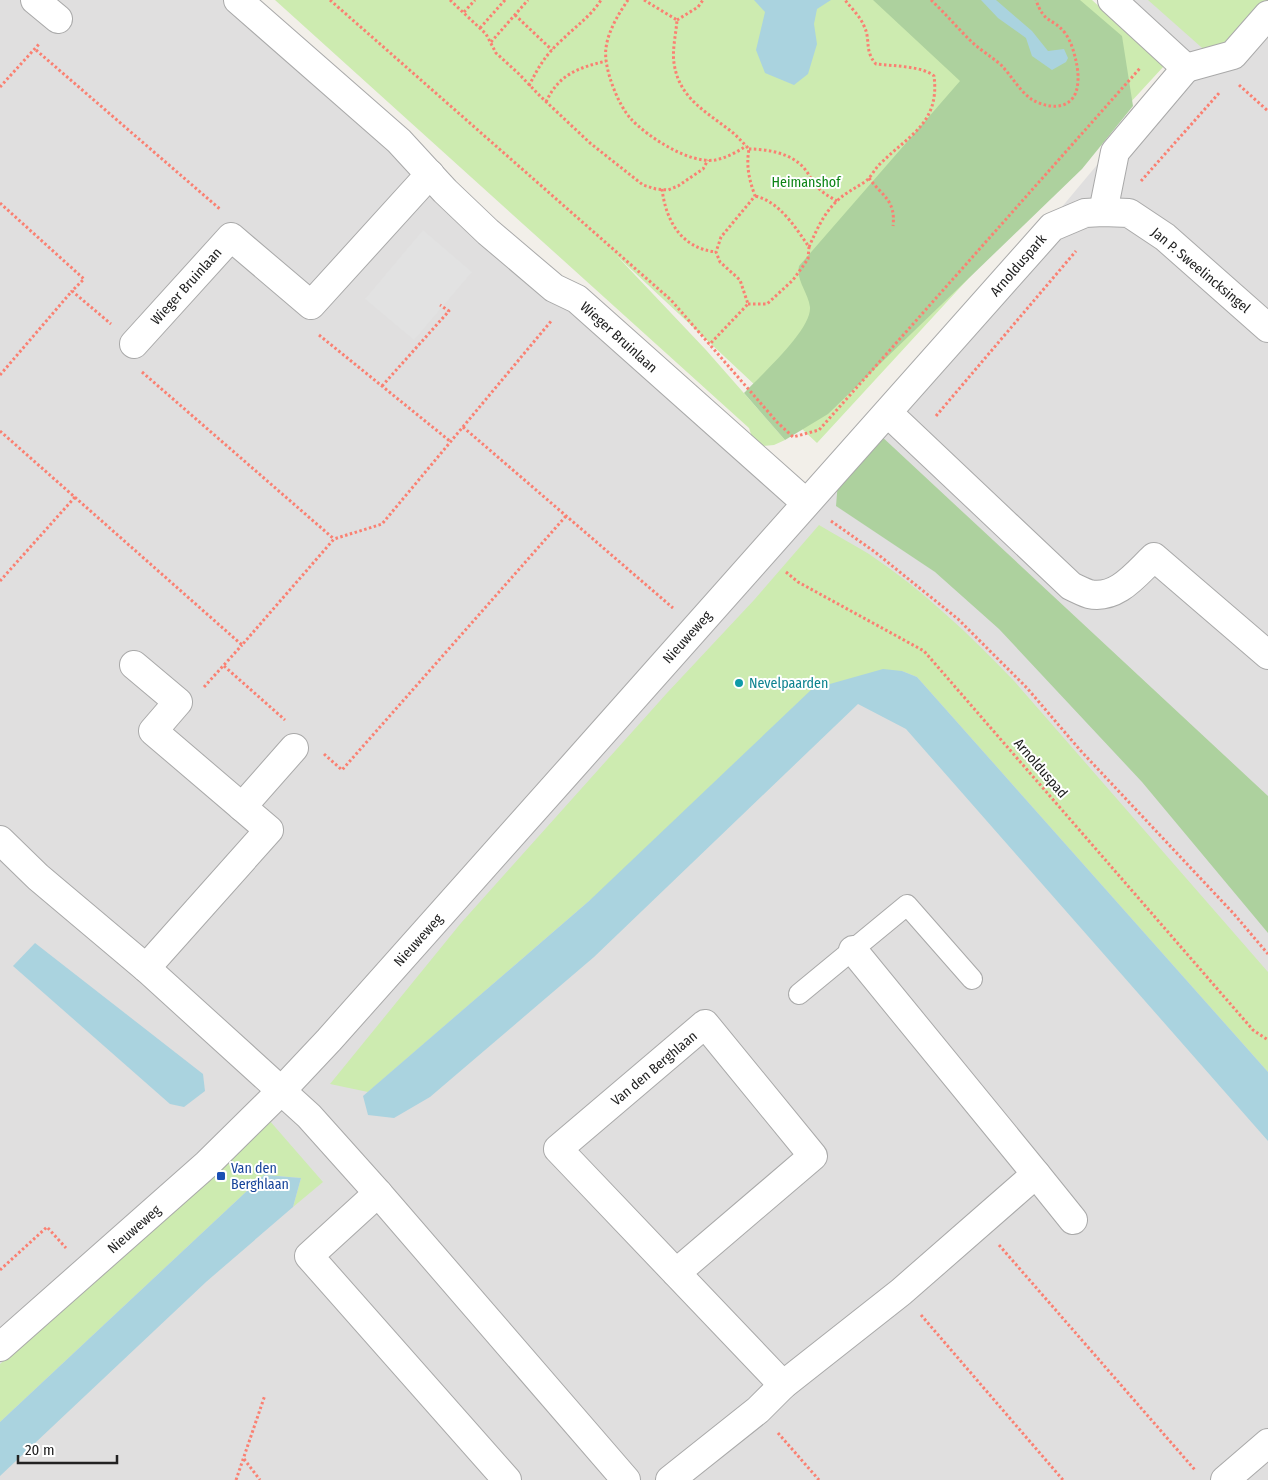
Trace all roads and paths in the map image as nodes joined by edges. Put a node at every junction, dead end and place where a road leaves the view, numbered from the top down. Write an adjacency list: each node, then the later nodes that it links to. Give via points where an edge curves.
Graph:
1 (35, 0): 19 (street)
2 (238, 0): 34 (street, Wieger Bruinlaan, via 399,141)
3 (330, 0): 52 (path, via 671,300)
4 (450, 0): 16 (path)
5 (475, 0): 16 (path)
6 (505, 0): 21 (path)
7 (528, 0): 18 (path)
8 (628, 0): 26 (path, via 609,35 605,49)
9 (644, 0): 20 (path)
10 (703, 0): 20 (path)
11 (845, 0): 35 (path, via 865,27 868,53 876,64 921,69 934,76 930,114)
12 (931, 0): 13 (path, via 974,44 1001,65 1031,98 1041,104 1064,106 1073,100 1077,87 1075,56 1065,34 1043,17)
13 (1036, 0)
14 (1112, 0): 23 (street)
15 (599, 1): 25 (path, via 583,22)
16 (464, 12): 21 (path)
17 (1268, 15): 27 (street, via 1233,55)
18 (515, 16): 22 (path); 25 (path)
19 (58, 19)
20 (677, 20): 32 (path, via 674,63 688,96)
21 (480, 28): 22 (path)
22 (491, 42): 29 (path, via 496,53)
23 (1164, 47): 27 (street); 52 (path, via 1134,73 819,430 793,437)
24 (36, 50): 42 (path, via 233,220)
25 (552, 50): 29 (path, via 537,68)
26 (607, 60): 30 (path, via 586,66 557,82); 33 (path, via 614,89 631,119 669,147)
27 (1186, 68): 40 (street, via 1115,152)
28 (1239, 85): 31 (path)
29 (530, 86): 30 (path)
30 (546, 102): 36 (path, via 628,174 643,185)
31 (1268, 111)
32 (747, 147): 33 (path); 37 (path, via 748,175); 38 (path, via 793,159 804,167 818,188)
33 (708, 160): 36 (path, via 703,169 678,186)
34 (430, 174): 46 (street, Wieger Bruinlaan, via 488,232 554,288); 48 (street)
35 (868, 178): 38 (path); 41 (path, via 892,206)
36 (662, 189): 44 (path, via 669,220 681,235 704,251)
37 (755, 196): 43 (path, via 762,198 792,223); 44 (path, via 721,236)
38 (836, 201): 43 (path)
39 (0, 203): 45 (path, via 84,279)
40 (1103, 212): 50 (street, Jan P. Sweelincksingel, via 1129,213 1166,236); 55 (street, Arnolduspark, via 1085,213 1052,227)
41 (894, 226)
42 (231, 237): 48 (street, Wieger Bruinlaan); 51 (street, Wieger Bruinlaan)
43 (809, 247): 47 (path, via 808,259 793,280 767,304)
44 (716, 252): 47 (path, via 720,262 740,280)
45 (72, 291): 51 (path); 53 (path)
46 (572, 296): 56 (path); 60 (street, Wieger Bruinlaan)
47 (748, 304): 52 (path)
48 (311, 305): 54 (path, via 312,329)
49 (440, 305): 54 (path, via 449,311)
50 (1268, 328)
51 (134, 344): 62 (path, via 138,368)
52 (709, 345)
53 (0, 376)
54 (382, 386): 58 (path)
55 (888, 413): 60 (street, Arnolduspark); 67 (street, via 1071,586 1090,594 1119,590 1154,556)
56 (463, 427): 58 (path); 61 (path)
57 (0, 431): 59 (path)
58 (451, 442): 62 (path, via 382,524)
59 (75, 497): 64 (path); 66 (path)
60 (806, 503): 63 (street, Nieuweweg); 75 (path, via 875,552 958,619 1027,688)
61 (566, 516): 65 (path); 71 (path, via 342,770)
62 (334, 539): 66 (path)
63 (762, 553): 65 (street, Nieuweweg); 79 (path, Arnolduspad, via 798,582 924,651 1253,1030)
64 (0, 581)
65 (696, 628): 80 (street, Nieuweweg)
66 (242, 645): 69 (path)
67 (1268, 655)
68 (134, 665): 70 (street)
69 (224, 666): 70 (path, via 207,686); 71 (path)
70 (178, 702): 72 (street, via 153,731)
71 (301, 741): 72 (street)
72 (242, 807): 76 (street, via 269,830)
73 (0, 840): 76 (street)
74 (853, 950): 77 (lane, via 907,905); 78 (lane); 81 (street)
75 (1268, 954)
76 (146, 968): 80 (street)
77 (972, 979)
78 (799, 994)
79 (1268, 1040)
80 (281, 1092): 82 (street, via 309,1116); 86 (street, Nieuweweg, via 207,1164)
81 (1036, 1174): 83 (street); 84 (street)
82 (378, 1193): 98 (street, via 309,1256); 99 (street)
83 (1073, 1220)
84 (979, 1223): 88 (street); 95 (path)
85 (0, 1270): 86 (path, via 47,1227)
86 (86, 1271): 89 (street, Nieuweweg)
87 (676, 1274): 87 (street, Van den Berghlaan, via 558,1149 705,1024 813,1156); 90 (street, Van den Berghlaan)
88 (901, 1292): 90 (street); 102 (path)
89 (0, 1347)
90 (783, 1384): 92 (street)
91 (265, 1395): 94 (path)
92 (758, 1410): 100 (street); 101 (path)
93 (1268, 1443): 103 (street)
94 (243, 1458): 96 (path); 97 (path)
95 (1198, 1473)
96 (236, 1480)
97 (260, 1480)
98 (507, 1480)
99 (626, 1480)
100 (670, 1480)
101 (819, 1480)
102 (1063, 1480)
103 (1225, 1480)

